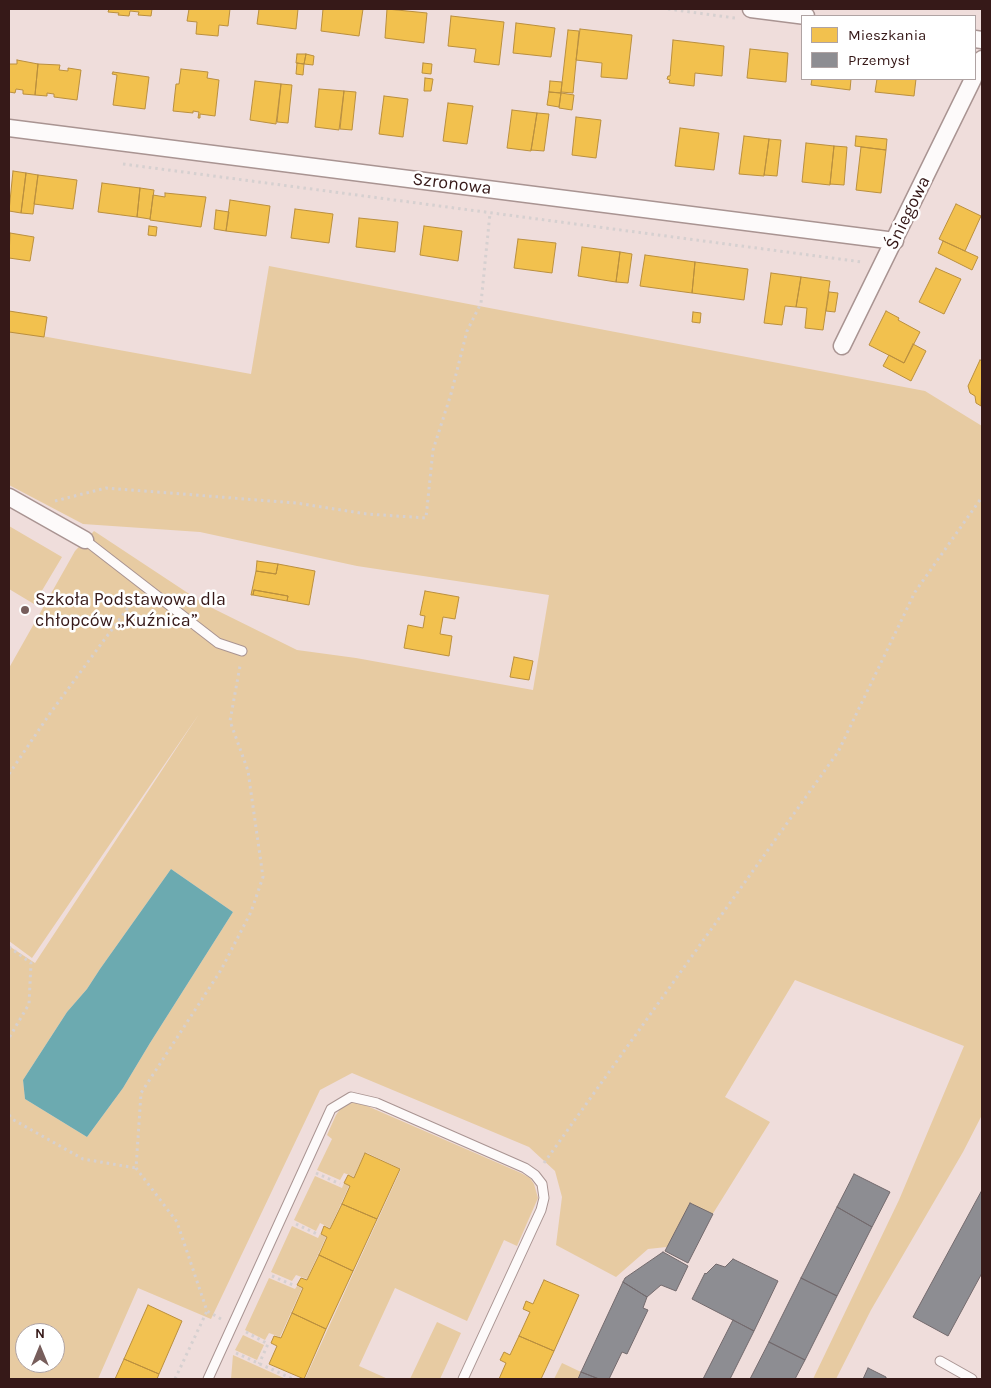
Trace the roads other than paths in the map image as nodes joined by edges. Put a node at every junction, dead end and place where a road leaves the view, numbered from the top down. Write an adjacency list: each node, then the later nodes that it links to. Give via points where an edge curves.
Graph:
1 (751, 9): 2 (street)
2 (801, 15)
3 (982, 59): 4 (street)
4 (976, 73)
5 (973, 80): 7 (street, Śniegowa)
6 (9, 128): 7 (street, Szronowa)
7 (894, 241): 8 (street, Śniegowa)
8 (842, 346)
9 (9, 497): 10 (street)
10 (85, 540): 11 (lane, via 218,643)
11 (242, 651)
12 (940, 1362): 15 (lane)
13 (208, 1379): 14 (lane, via 236,1328 331,1109 351,1097 377,1103 525,1168 542,1184 544,1198 540,1210)
14 (463, 1379)
15 (972, 1379)

